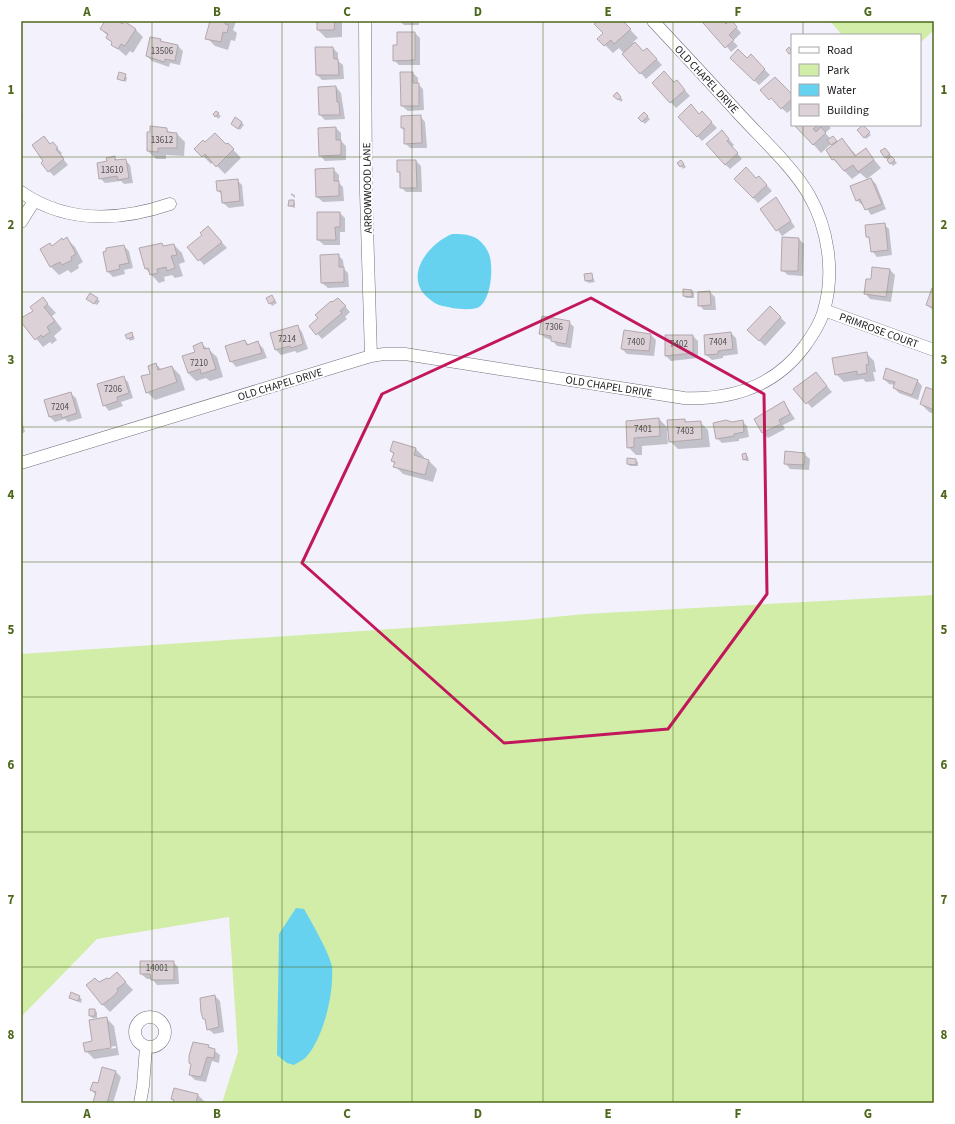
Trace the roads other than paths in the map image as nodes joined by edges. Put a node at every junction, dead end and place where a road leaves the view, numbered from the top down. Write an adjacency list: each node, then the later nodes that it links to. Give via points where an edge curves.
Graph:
1 (365, 21): 9 (street, ARROWWOOD LANE, via 366,192)
2 (653, 21): 7 (street, OLD CHAPEL DRIVE, via 781,159 808,194 821,220 828,249 828,283)
3 (21, 192): 4 (street)
4 (34, 201): 5 (street, via 66,212 108,218 127,216); 6 (street)
5 (170, 204)
6 (21, 222)
7 (824, 310): 8 (street, PRIMROSE COURT); 9 (street, OLD CHAPEL DRIVE, via 800,353 787,365 758,386 716,398 684,398 405,354)
8 (934, 350)
9 (371, 356): 10 (street, OLD CHAPEL DRIVE)
10 (21, 463)
11 (146, 1047): 12 (street)
12 (140, 1103)

